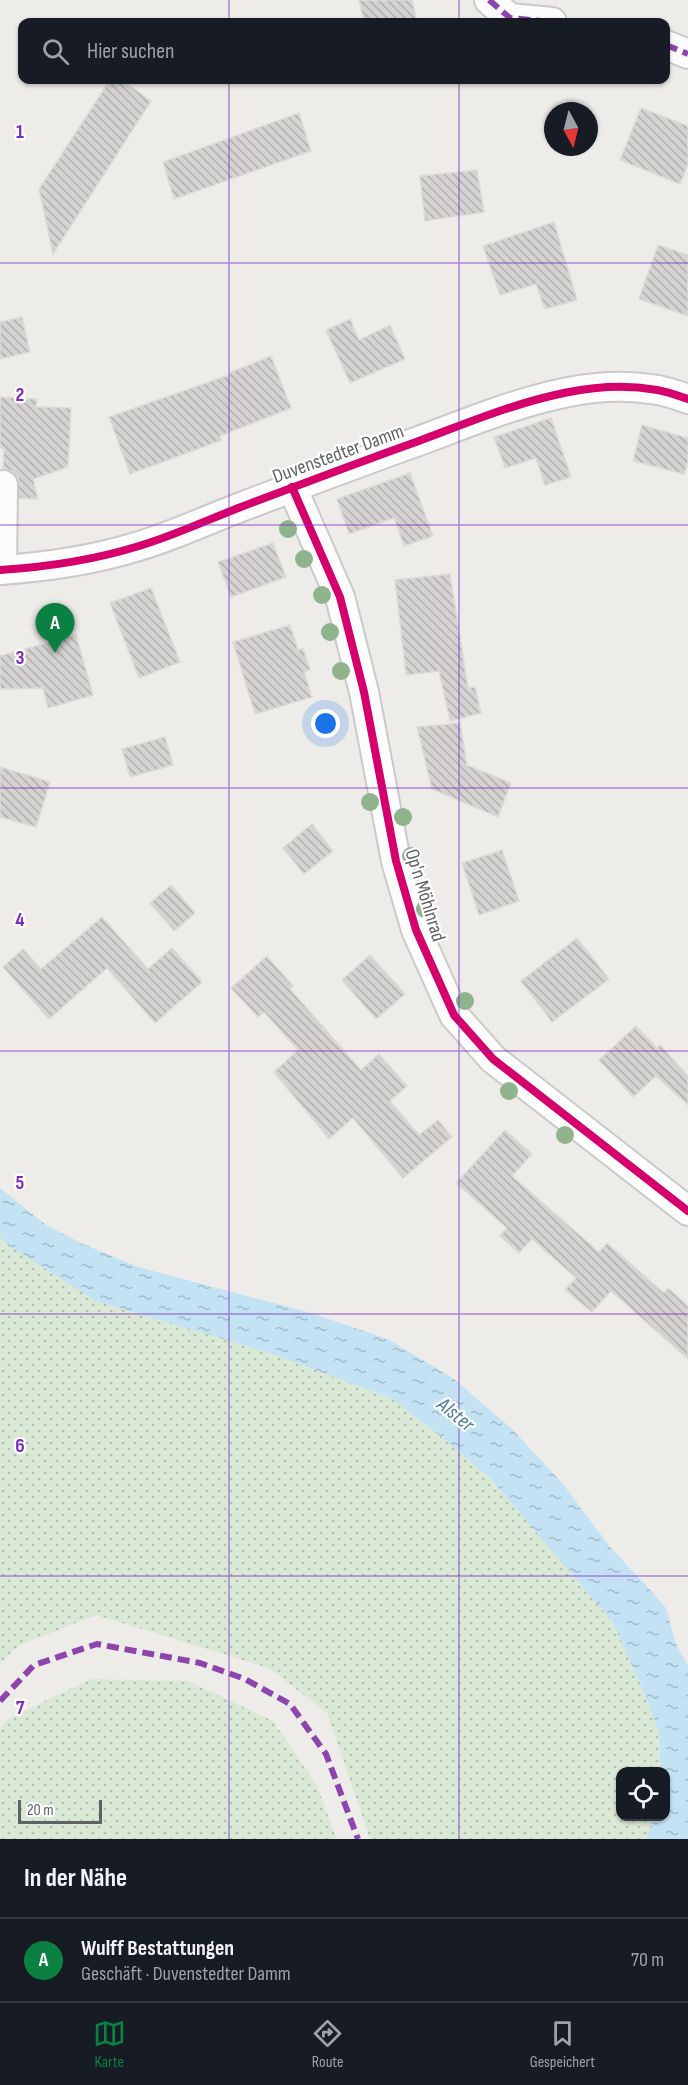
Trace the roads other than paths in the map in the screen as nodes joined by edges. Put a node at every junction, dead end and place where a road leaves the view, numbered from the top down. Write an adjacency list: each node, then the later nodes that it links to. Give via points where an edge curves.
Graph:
1 (489, 0): 2 (street)
2 (510, 18)
3 (670, 47): 4 (street)
4 (688, 54)
5 (688, 399): 7 (street, Duvenstedter Damm, via 640,388 559,393 489,413)
6 (3, 485): 8 (street)
7 (292, 488): 8 (street, Duvenstedter Damm, via 139,546 68,563); 9 (street, Op'n Möhlnrad, via 340,597 364,692 396,861 416,930 454,1015 493,1059)
8 (1, 570)
9 (688, 1211)

